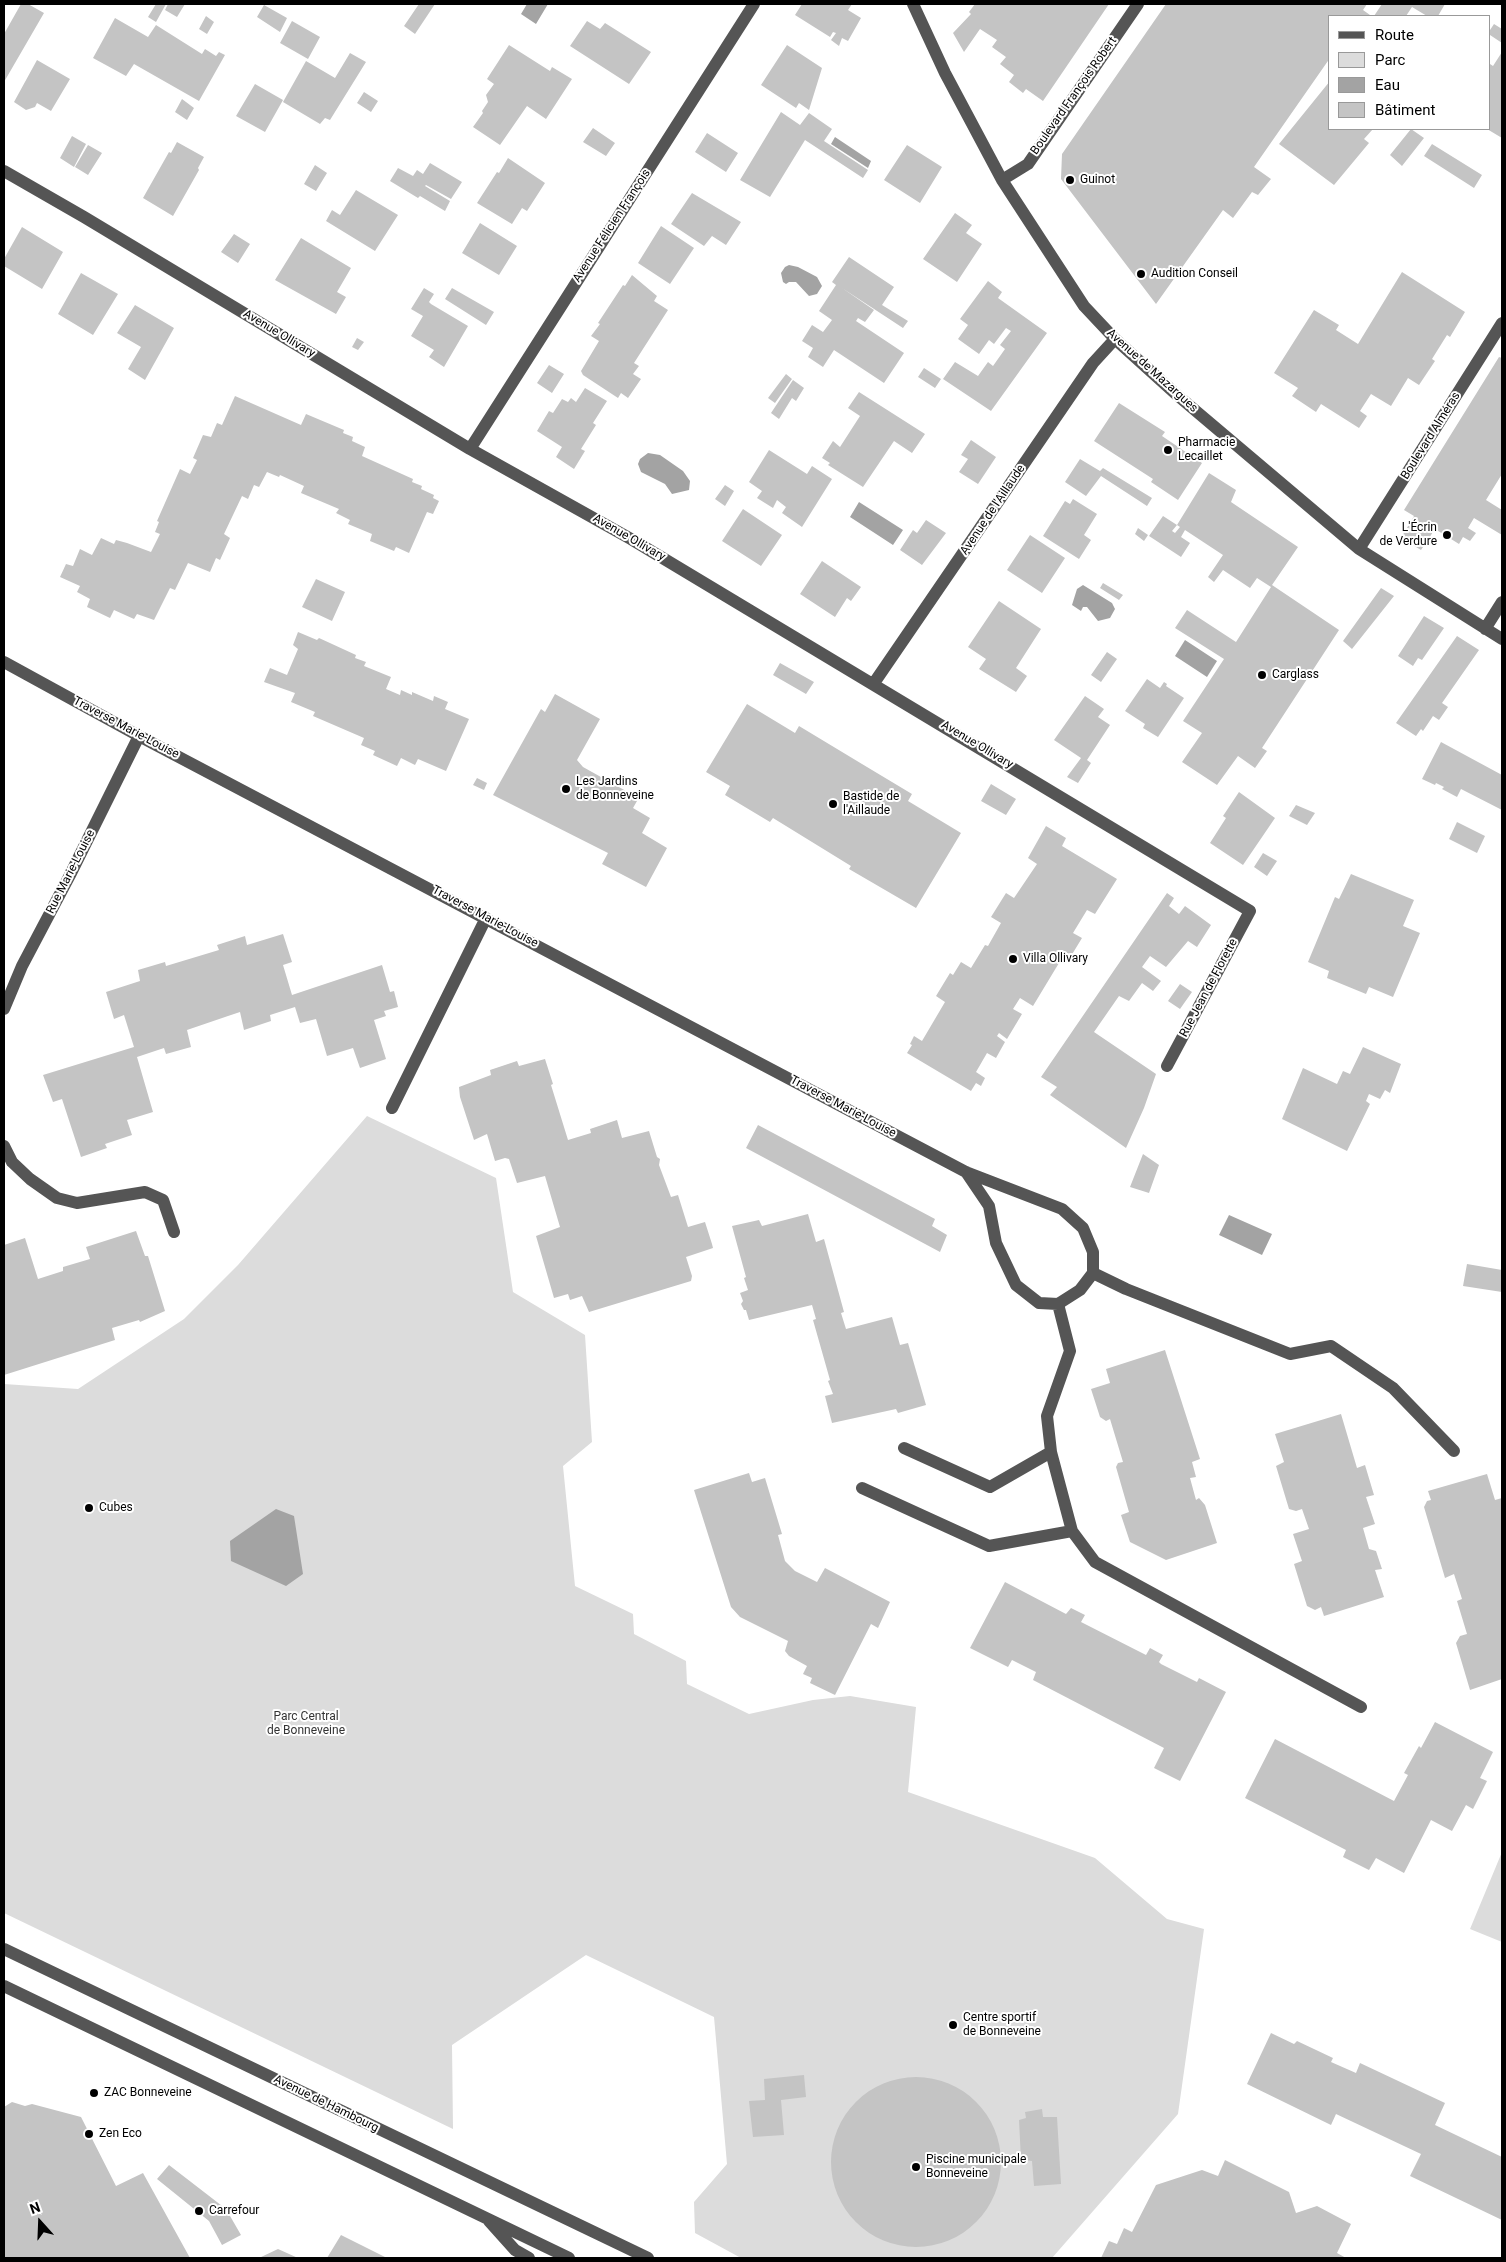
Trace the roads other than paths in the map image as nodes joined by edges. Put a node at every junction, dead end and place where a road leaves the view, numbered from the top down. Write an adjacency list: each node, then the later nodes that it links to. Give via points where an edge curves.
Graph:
1 (754, 4): 8 (street, Avenue Félicien François)
2 (914, 4): 5 (street, Avenue de Mazargues, via 945,73)
3 (1138, 4): 5 (street, Boulevard François Robert, via 1028,164)
4 (4, 171): 8 (street, Avenue Ollivary)
5 (1002, 180): 7 (street, Avenue de Mazargues, via 1084,306)
6 (1502, 323): 9 (street, Boulevard Alméras)
7 (1114, 339): 9 (street, Avenue de Mazargues); 14 (street, Avenue de l'Aillaude, via 1093,363)
8 (470, 448): 14 (street, Avenue Ollivary)
9 (1359, 549): 11 (street, Avenue de Mazargues)
10 (1502, 602): 11 (street)
11 (1485, 629): 12 (street, Avenue de Mazargues)
12 (1502, 639)
13 (4, 662): 15 (street, Traverse Marie-Louise)
14 (874, 683): 16 (street, Avenue Ollivary)
15 (139, 736): 17 (street, Traverse Marie-Louise); 18 (street, Rue Marie-Louise, via 22,966)
16 (1250, 911): 19 (street, Rue Jean de Florette)
17 (486, 918): 20 (street); 22 (street, Traverse Marie-Louise)
18 (4, 1009)
19 (1167, 1066)
20 (392, 1108)
21 (4, 1146): 23 (street, via 12,1162 56,1198 77,1203 145,1192 163,1200)
22 (966, 1172): 24 (street, Traverse Marie-Louise, via 1062,1209 1083,1228 1093,1252); 25 (street, Traverse Marie-Louise, via 989,1206 996,1243 1016,1285 1039,1303)
23 (174, 1232)
24 (1093, 1273): 25 (street, via 1080,1290); 27 (street, via 1290,1354 1331,1346 1393,1388)
25 (1058, 1304): 28 (street, via 1070,1351 1047,1416)
26 (904, 1448): 28 (street, via 990,1487)
27 (1454, 1451)
28 (1051, 1452): 30 (street)
29 (862, 1488): 30 (street, via 989,1546)
30 (1072, 1531): 31 (street, via 1095,1562)
31 (1362, 1707)
32 (4, 1949): 37 (street, Avenue de Hambourg)
33 (4, 1986): 34 (street)
34 (486, 2217): 35 (street, via 515,2250); 36 (street)
35 (529, 2258)
36 (568, 2258)
37 (648, 2258)

